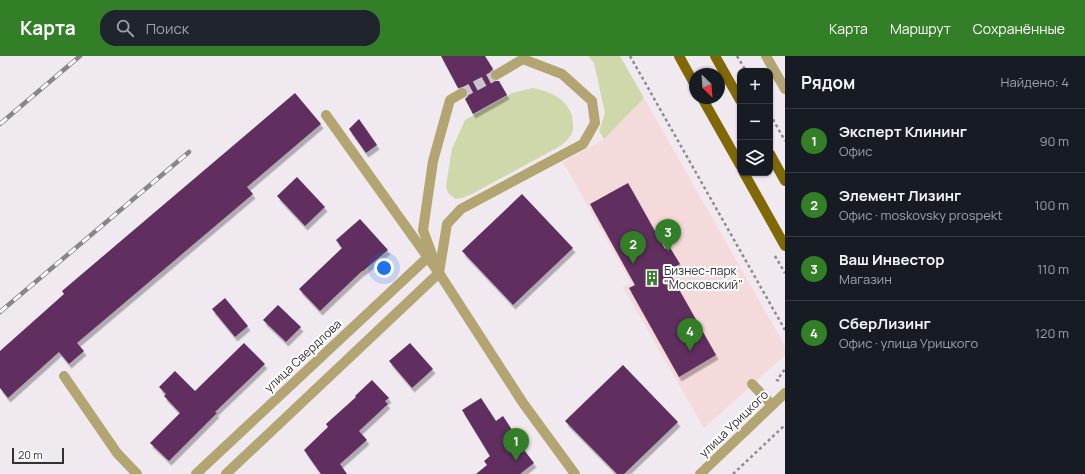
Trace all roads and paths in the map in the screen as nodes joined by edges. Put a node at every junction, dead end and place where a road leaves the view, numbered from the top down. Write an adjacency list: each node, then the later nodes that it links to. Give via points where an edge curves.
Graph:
1 (630, 56): 23 (path)
2 (679, 56): 7 (main road)
3 (715, 56): 11 (main road)
4 (737, 56): 6 (path)
5 (766, 56): 9 (street)
6 (744, 68)
7 (689, 74)
8 (496, 75): 22 (street, via 524,59 562,74 592,101 595,123 583,144 461,209 447,224)
9 (785, 89)
10 (462, 93): 22 (street, via 450,100 433,161 424,230)
11 (737, 95)
12 (705, 104): 17 (main road)
13 (326, 115): 21 (street)
14 (773, 119): 15 (path)
15 (785, 141)
16 (773, 159): 19 (main road)
17 (737, 160)
18 (746, 176): 20 (main road)
19 (785, 181)
20 (785, 246)
21 (428, 257): 22 (street); 32 (street, улица Свердлова)
22 (439, 273): 33 (street); 34 (street, via 523,403)
23 (785, 330)
24 (785, 369): 26 (path, via 777,380)
25 (64, 376): 31 (street, via 117,453)
26 (781, 383)
27 (752, 384): 29 (street)
28 (785, 393): 29 (street, улица Урицкого)
29 (772, 405): 35 (street, улица Урицкого)
30 (785, 425): 36 (path)
31 (137, 474)
32 (196, 474)
33 (226, 474)
34 (575, 474)
35 (700, 474)
36 (733, 474)

